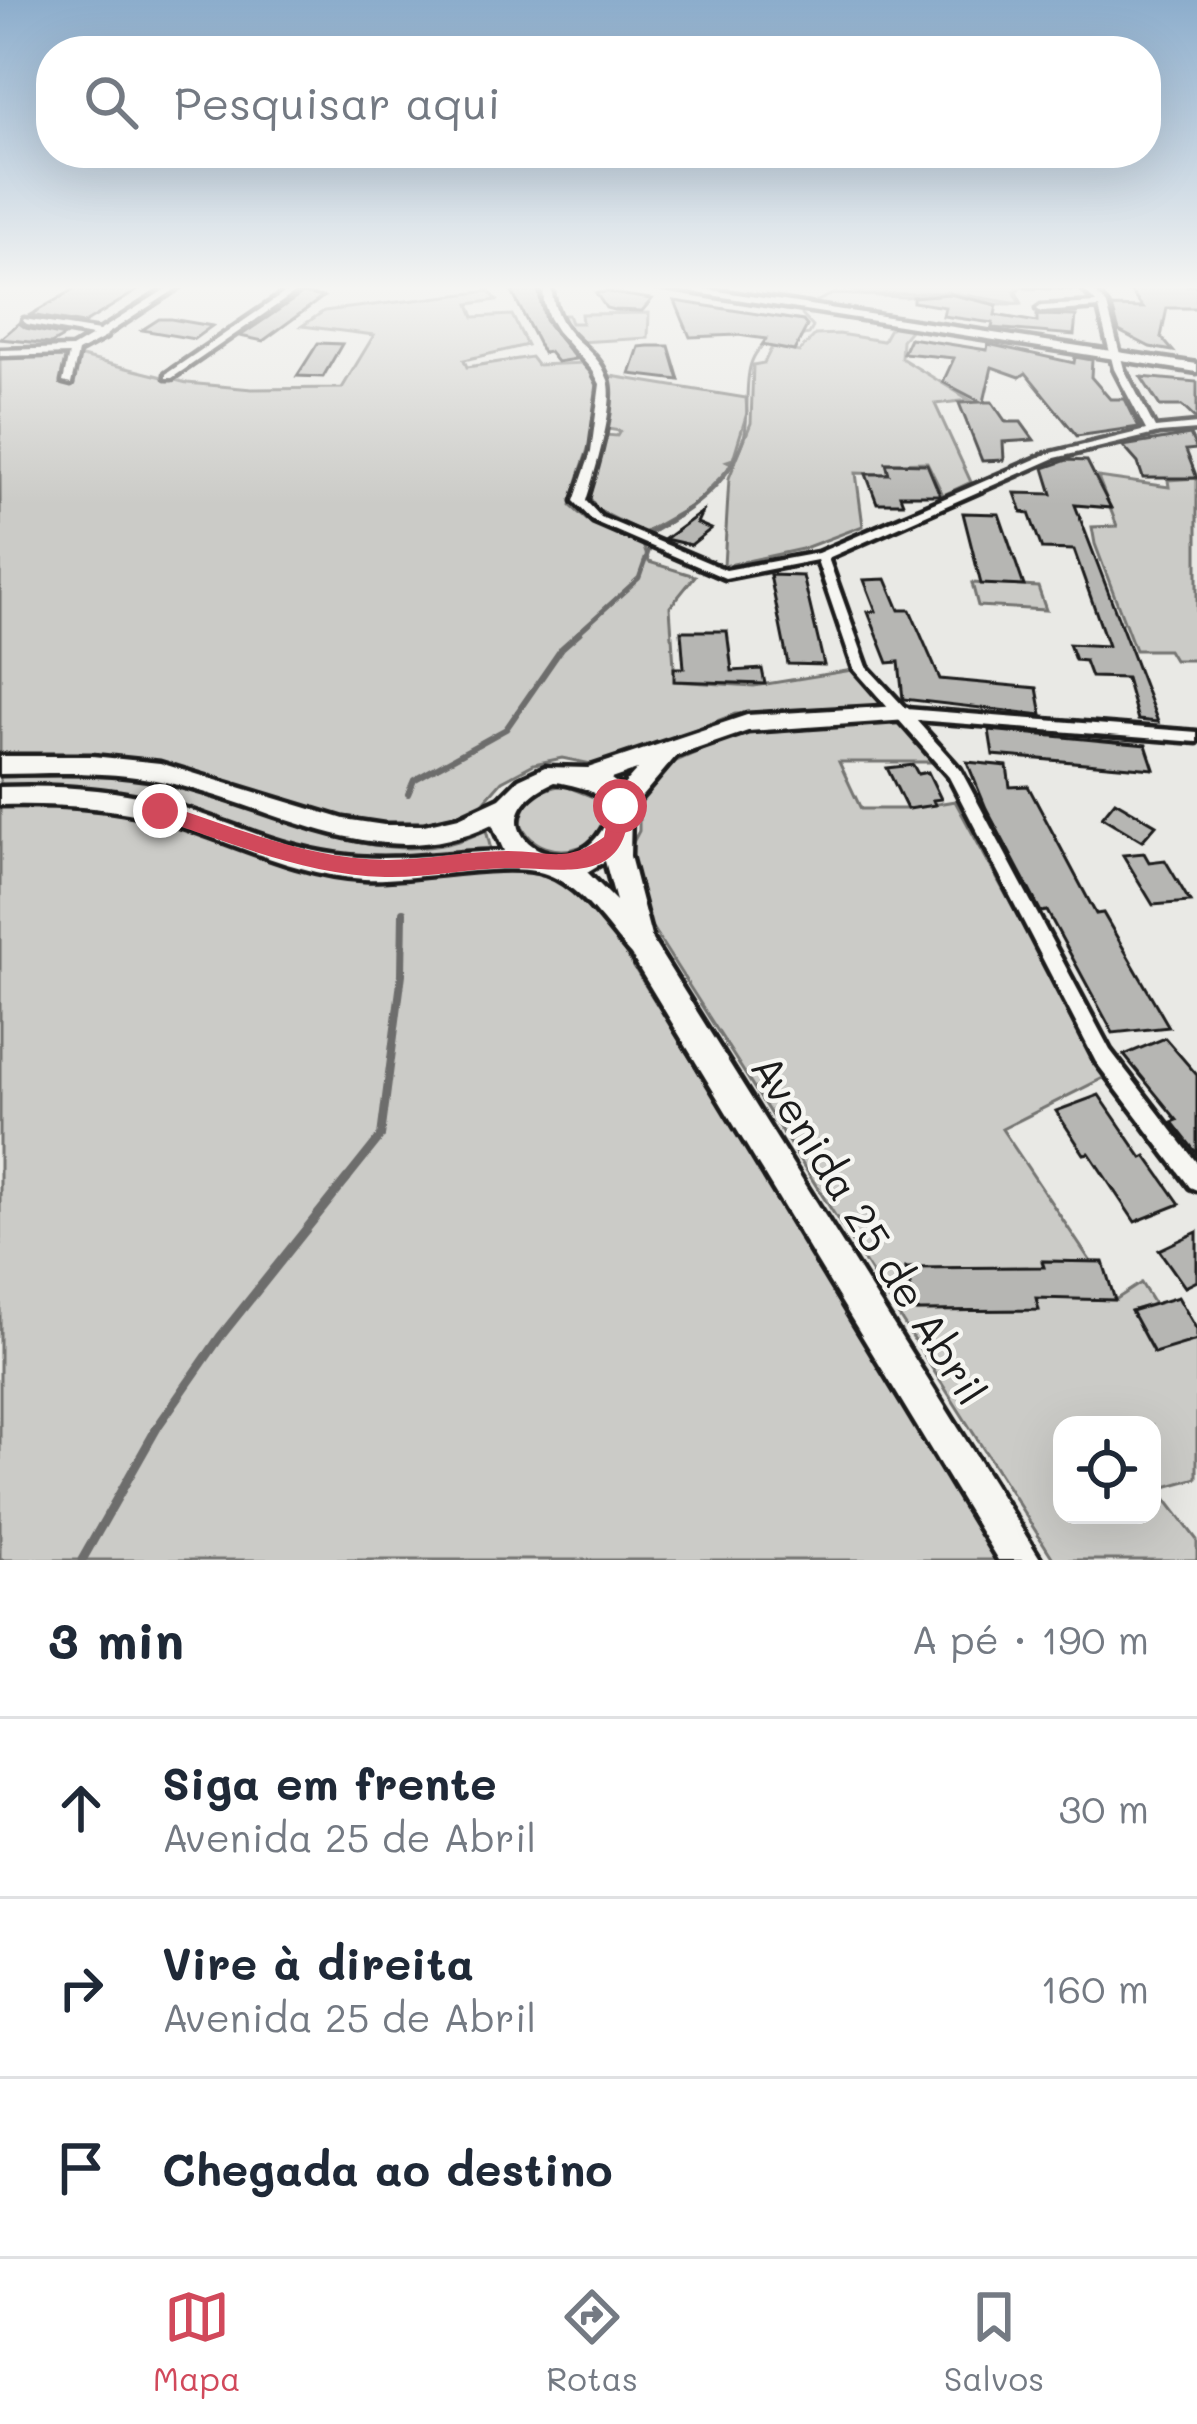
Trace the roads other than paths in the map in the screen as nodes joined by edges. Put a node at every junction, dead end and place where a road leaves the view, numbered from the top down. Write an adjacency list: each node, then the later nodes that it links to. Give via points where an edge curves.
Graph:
1 (73, 358): 8 (street)
2 (196, 358): 7 (street)
3 (585, 358): 11 (street, via 605,384 580,501 597,519 725,574)
4 (1117, 358): 10 (street)
5 (1129, 358): 6 (main road)
6 (1197, 368)
7 (169, 376)
8 (68, 382)
9 (1197, 427): 10 (street)
10 (1152, 432): 11 (street, via 1051,456)
11 (820, 556): 12 (street, via 861,669)
12 (900, 713): 13 (street); 14 (main road, via 747,723); 22 (street, via 955,773 1103,1056)
13 (1197, 737)
14 (668, 751): 16 (main road); 19 (main road)
15 (0, 765): 18 (main road, via 144,769 387,837 455,831)
16 (589, 777): 18 (main road, via 535,778); 19 (main road, via 613,794)
17 (0, 796): 20 (main road, via 63,795 160,811 343,866)
18 (506, 806): 20 (main road, Avenida 25 de Abril, via 514,846)
19 (619, 819): 20 (main road, via 612,843 587,860); 21 (main road, Avenida 25 de Abril, via 617,856)
20 (549, 864): 21 (main road, Avenida 25 de Abril, via 582,882)
21 (641, 946): 23 (main road, Avenida 25 de Abril)
22 (1197, 1180)
23 (1021, 1560)

